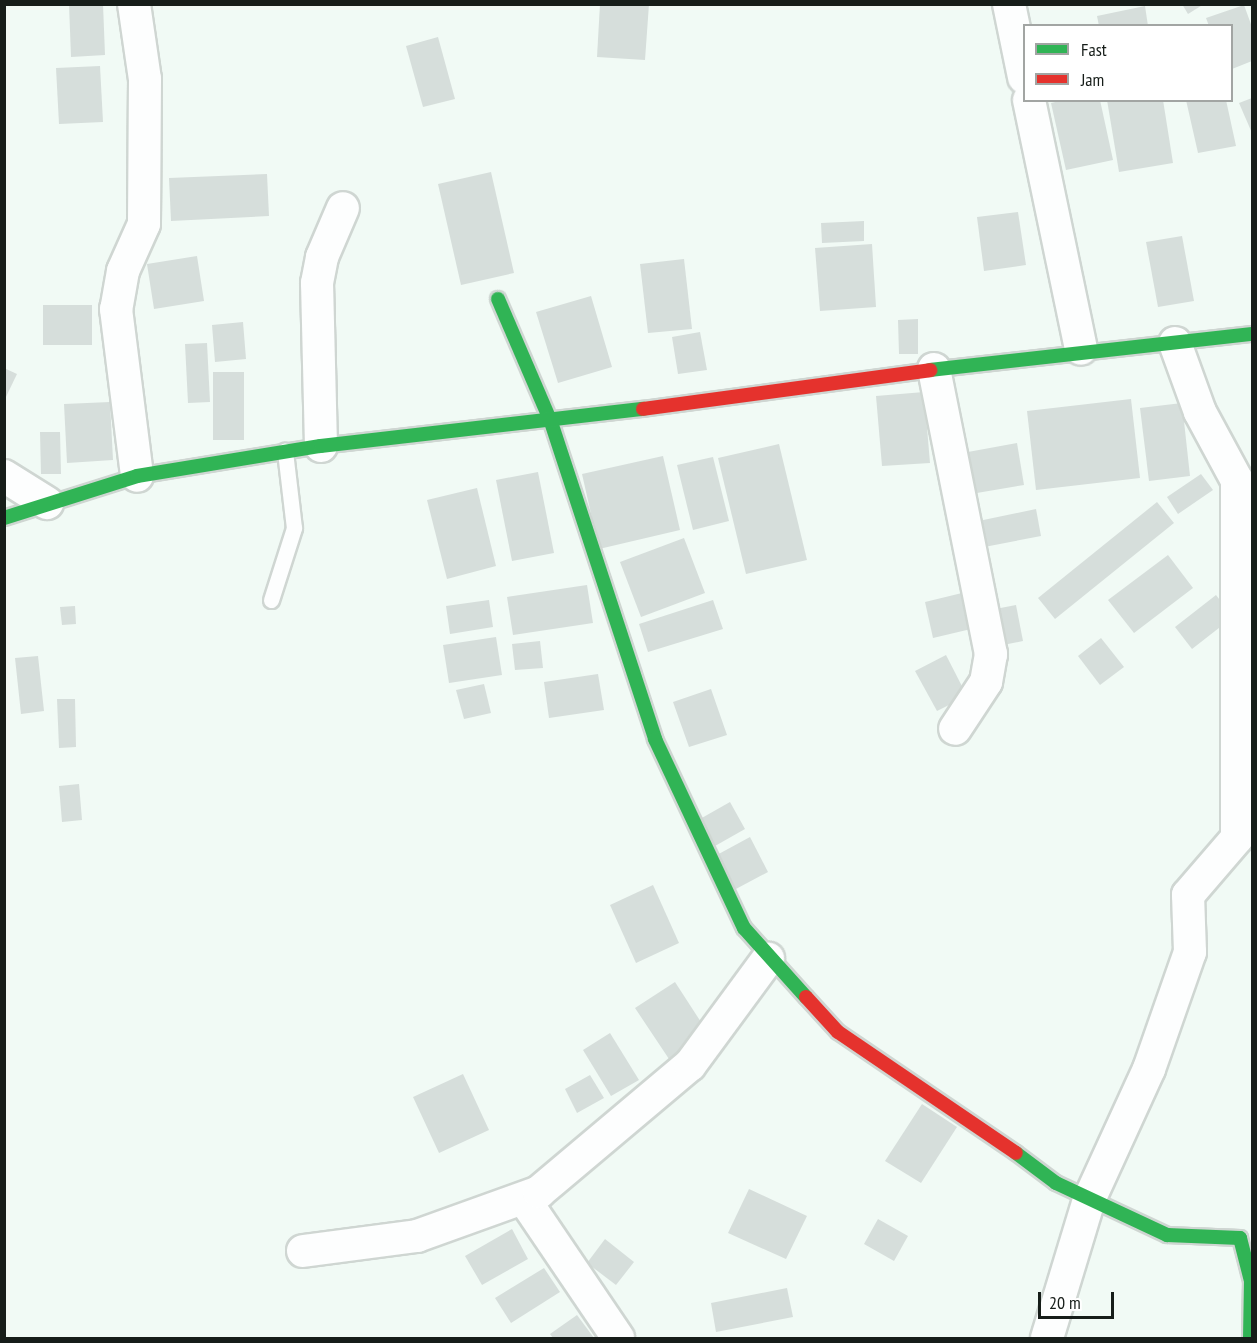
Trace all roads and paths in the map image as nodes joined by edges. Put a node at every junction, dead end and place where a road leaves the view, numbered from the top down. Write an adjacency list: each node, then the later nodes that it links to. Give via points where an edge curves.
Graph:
1 (134, 4): 15 (street, via 144,79 144,224 123,271 116,309)
2 (1009, 4): 3 (street)
3 (1023, 72)
4 (1029, 102): 9 (street)
5 (343, 208): 12 (street, via 322,257 317,283)
6 (498, 299): 11 (main road)
7 (1252, 334): 8 (main road)
8 (1176, 343): 9 (main road); 16 (street, via 1200,412)
9 (1081, 349): 10 (main road)
10 (934, 369): 11 (main road); 21 (street, via 991,654 986,682)
11 (551, 422): 12 (main road); 22 (main road, via 655,739 744,928)
12 (321, 446): 13 (main road)
13 (285, 452): 15 (main road); 20 (lane, via 294,528)
14 (4, 476): 17 (street)
15 (137, 476): 17 (main road)
16 (1237, 480): 18 (street); 24 (street, via 1237,838 1188,895 1190,952 1149,1069)
17 (46, 503): 19 (main road)
18 (1252, 509)
19 (4, 519)
20 (271, 600)
21 (955, 729)
22 (768, 959): 23 (street, via 690,1065 564,1176); 24 (main road, via 838,1032)
23 (524, 1198): 25 (street, via 417,1236); 26 (street)
24 (1089, 1200): 27 (street); 28 (main road, via 1167,1235 1240,1238 1251,1281)
25 (303, 1251)
26 (618, 1338)
27 (1047, 1338)
28 (1250, 1338)

